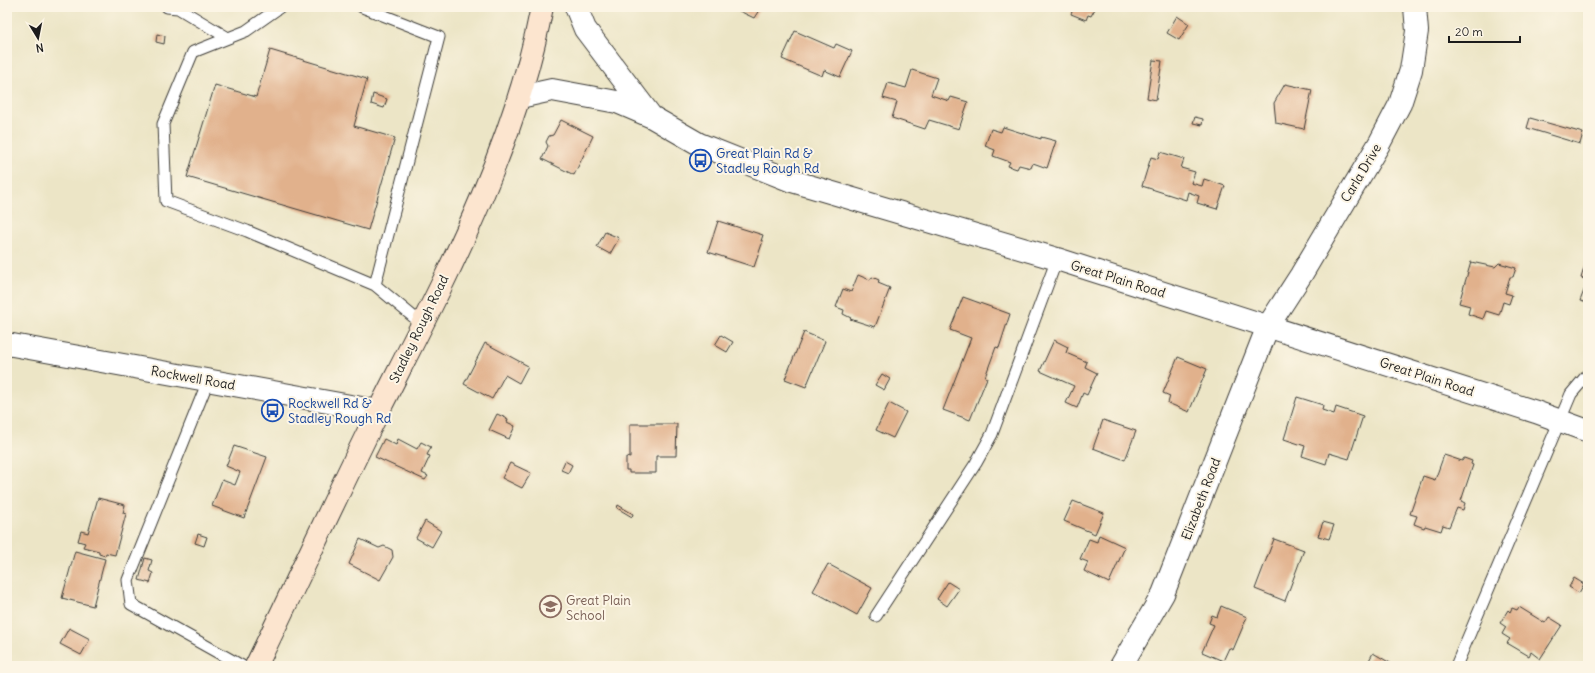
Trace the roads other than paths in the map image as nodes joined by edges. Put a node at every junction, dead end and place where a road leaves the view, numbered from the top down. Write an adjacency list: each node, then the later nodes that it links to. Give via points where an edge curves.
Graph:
1 (166, 7): 7 (lane, via 178,8)
2 (280, 7): 7 (lane, via 246,31)
3 (362, 7): 11 (lane, via 439,37)
4 (542, 7): 8 (main road)
5 (576, 7): 9 (street, Great Plain Road, via 585,30)
6 (1415, 7): 13 (street, Carla Drive, via 1416,31 1411,70 1400,104 1332,223)
7 (228, 38): 11 (lane, via 193,52 163,124 166,201 247,231)
8 (520, 97): 9 (street, Great Plain Road, via 552,90 617,102); 12 (main road, Stadley Rough Road, via 471,225)
9 (652, 117): 10 (street, Great Plain Road, via 699,144 792,181)
10 (1057, 260): 13 (street, Great Plain Road); 20 (lane, via 992,434 976,463)
11 (375, 285): 12 (lane)
12 (422, 324): 17 (main road, Stadley Rough Road)
13 (1268, 326): 18 (street, Great Plain Road); 23 (street, Elizabeth Road, via 1163,594)
14 (7, 344): 16 (street, Rockwell Road)
15 (1588, 374): 18 (lane, via 1571,394)
16 (208, 381): 17 (street, Rockwell Road); 21 (lane, via 128,580 131,604)
17 (378, 411): 22 (main road, Stadley Rough Road)
18 (1560, 420): 19 (street, Great Plain Road); 24 (lane)
19 (1588, 431)
20 (876, 616)
21 (242, 666)
22 (256, 666)
23 (1121, 666)
24 (1456, 666)

